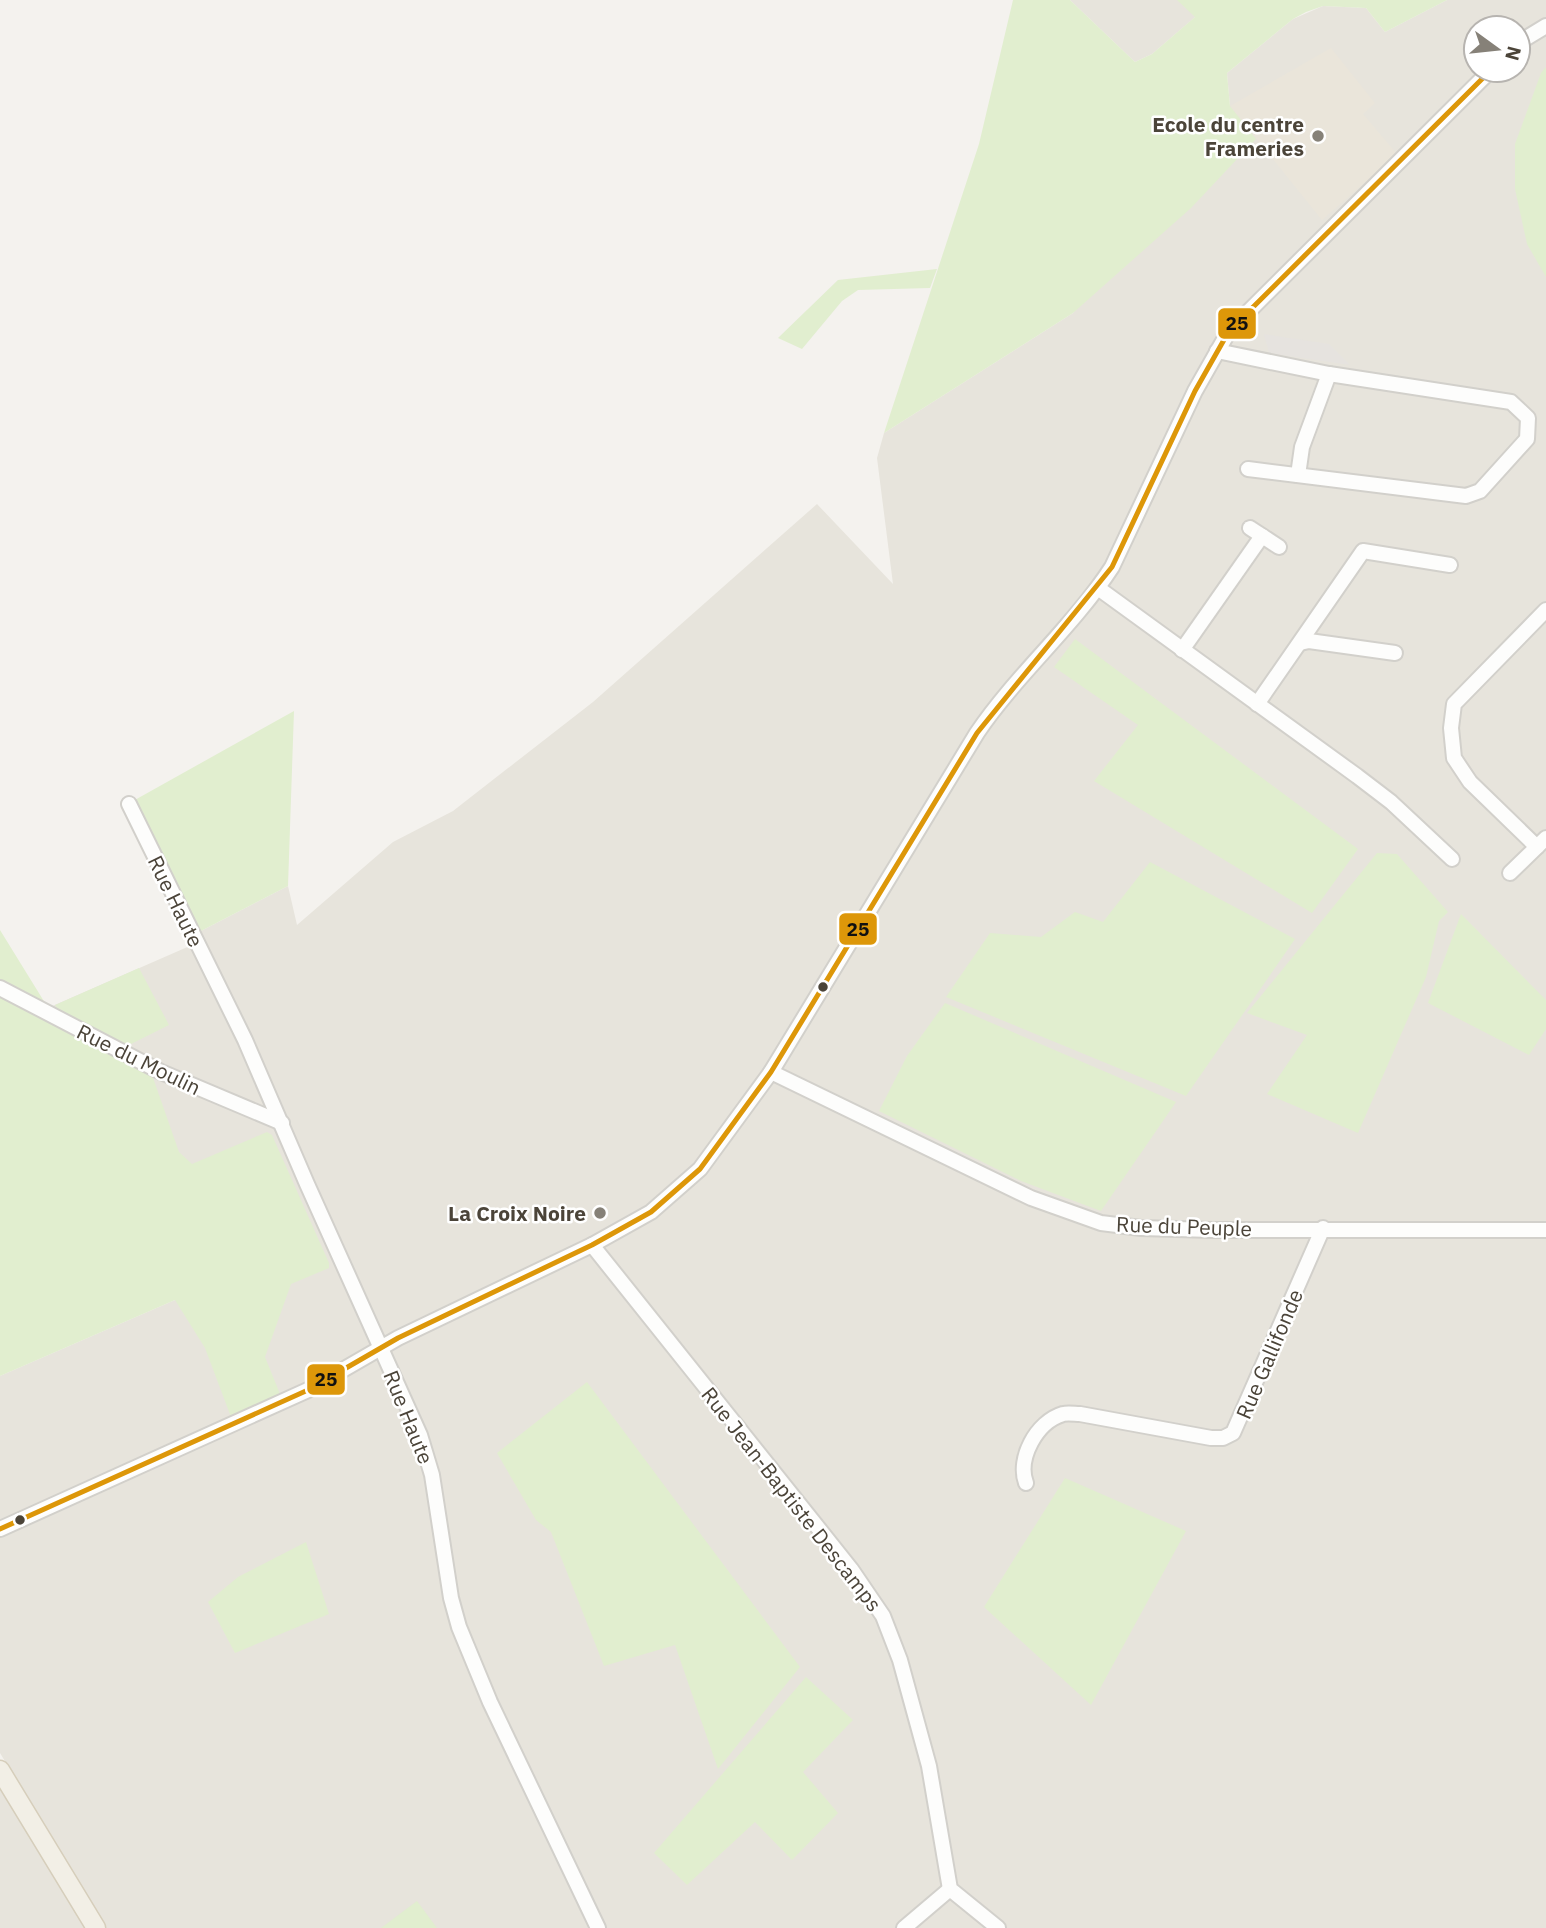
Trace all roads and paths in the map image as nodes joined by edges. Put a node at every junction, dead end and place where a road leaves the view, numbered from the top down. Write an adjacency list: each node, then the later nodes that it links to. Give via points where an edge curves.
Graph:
1 (1477, 84): 2 (street, via 1245,311)
2 (1217, 351): 3 (street); 8 (street)
3 (1329, 374): 5 (street, via 1302,447); 5 (street, via 1511,402 1528,418 1527,439 1480,491 1466,496)
4 (1248, 469): 5 (street)
5 (1297, 475)
6 (1279, 547): 11 (street, via 1256,532)
7 (1450, 565): 10 (street, via 1363,551)
8 (1098, 588): 11 (street); 19 (street, via 982,725)
9 (1546, 610): 15 (street, via 1454,704 1451,728 1454,758 1470,782)
10 (1300, 643): 12 (street); 13 (street)
11 (1182, 650): 13 (street)
12 (1395, 653)
13 (1257, 704): 16 (street, via 1391,802)
14 (129, 804): 20 (street, Rue Haute)
15 (1542, 842): 17 (street)
16 (1452, 859)
17 (1510, 873)
18 (0, 988): 20 (street, Rue du Moulin, via 161,1072)
19 (771, 1072): 21 (street, Rue du Peuple, via 1083,1219 1141,1228); 23 (street, via 708,1158 676,1192 651,1212)
20 (282, 1123): 24 (street, Rue Haute)
21 (1323, 1228): 22 (street, Rue du Peuple); 25 (street, Rue Gallifonde, via 1233,1433 1211,1438 1063,1414 1051,1421 1028,1449 1023,1461)
22 (1546, 1230)
23 (592, 1245): 24 (street); 28 (street, Rue Jean-Baptiste Descamps, via 851,1569 883,1616 921,1733)
24 (381, 1350): 26 (street, via 307,1390); 30 (street, Rue Haute, via 424,1445 459,1628)
25 (1026, 1483)
26 (0, 1529)
27 (0, 1770): 29 (main road)
28 (950, 1889): 31 (street); 32 (street)
29 (96, 1928)
30 (598, 1928)
31 (904, 1928)
32 (998, 1928)

